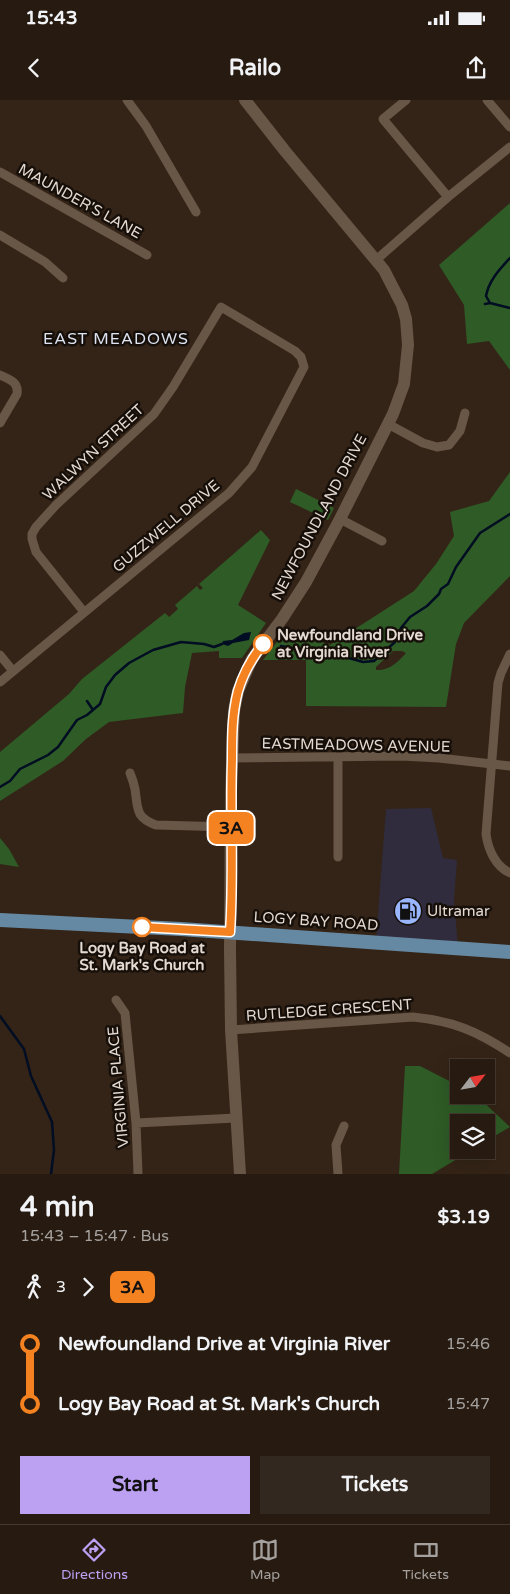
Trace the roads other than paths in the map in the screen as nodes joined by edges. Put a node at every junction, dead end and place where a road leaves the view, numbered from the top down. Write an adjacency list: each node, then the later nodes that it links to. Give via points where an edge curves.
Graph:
1 (126, 100): 9 (street, via 150,132)
2 (245, 100): 12 (street, NEWFOUNDLAND DRIVE)
3 (406, 100): 8 (street, via 383,119)
4 (487, 100): 5 (street)
5 (510, 127)
6 (510, 146): 8 (street)
7 (0, 172): 11 (street, MAUNDER'S LANE)
8 (448, 197): 12 (street)
9 (196, 212)
10 (0, 236): 13 (street, via 45,262)
11 (147, 255)
12 (376, 260): 18 (street, NEWFOUNDLAND DRIVE, via 402,305 408,346 404,384)
13 (64, 278)
14 (301, 357): 21 (street, GUZZWELL DRIVE, via 304,367 300,376 246,475 229,493); 21 (street, WALWYN STREET, via 221,307 154,414 56,505 32,534 36,552)
15 (0, 374): 17 (street, via 16,383 18,389)
16 (465, 413): 18 (street, via 460,431 449,445 437,448)
17 (0, 423)
18 (388, 424): 19 (street, NEWFOUNDLAND DRIVE)
19 (340, 519): 20 (street); 27 (street, NEWFOUNDLAND DRIVE, via 306,582 244,675 234,711)
20 (382, 541)
21 (84, 612): 24 (street, GUZZWELL DRIVE)
22 (510, 654): 28 (street, via 498,683)
23 (0, 655): 24 (street)
24 (13, 671): 25 (street, GUZZWELL DRIVE)
25 (0, 682)
26 (338, 757): 27 (street, EASTMEADOWS AVENUE); 28 (street, EASTMEADOWS AVENUE, via 401,756); 32 (street)
27 (232, 758): 31 (street, NEWFOUNDLAND DRIVE)
28 (492, 764): 29 (street, EASTMEADOWS AVENUE); 33 (street, via 486,834 494,859)
29 (510, 766)
30 (130, 773): 31 (street, via 136,804 145,821 156,825)
31 (231, 827): 35 (street, NEWFOUNDLAND DRIVE)
32 (338, 857)
33 (510, 873)
34 (0, 920): 35 (main road, LOGY BAY ROAD)
35 (230, 932): 36 (main road, LOGY BAY ROAD); 38 (street, NEWFOUNDLAND DRIVE)
36 (510, 952)
37 (116, 1000): 41 (street, VIRGINIA PLACE, via 125,1013)
38 (231, 1030): 39 (street, RUTLEDGE CRESCENT, via 413,1017 434,1019 479,1033); 40 (street, NEWFOUNDLAND DRIVE)
39 (510, 1054)
40 (236, 1118): 41 (street); 44 (street, NEWFOUNDLAND DRIVE)
41 (136, 1123): 43 (street, VIRGINIA PLACE)
42 (344, 1126): 45 (street, via 336,1145)
43 (138, 1174)
44 (240, 1174)
45 (338, 1174)

